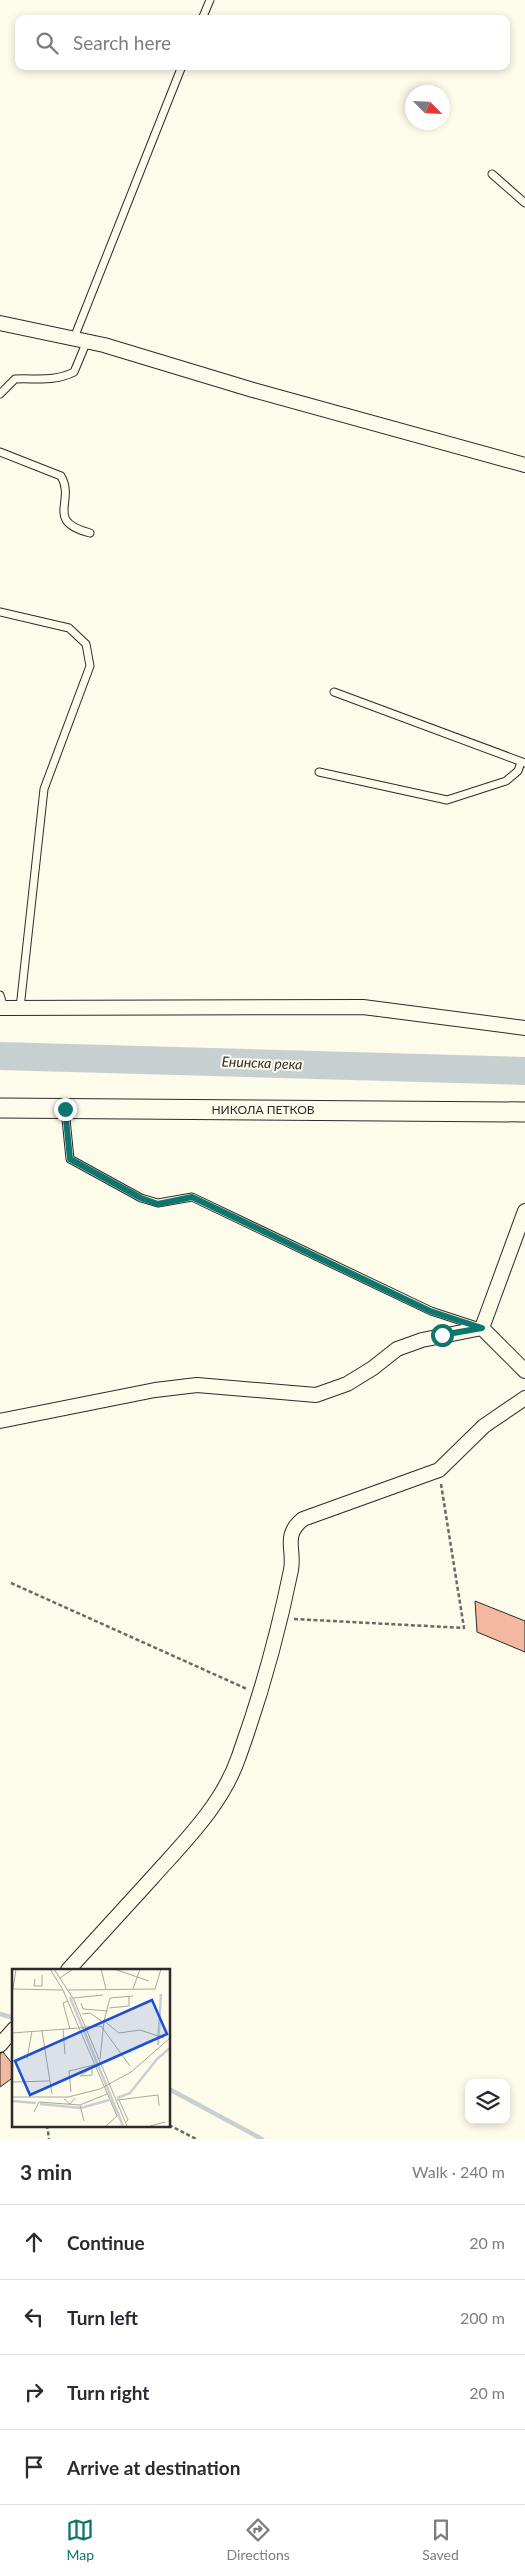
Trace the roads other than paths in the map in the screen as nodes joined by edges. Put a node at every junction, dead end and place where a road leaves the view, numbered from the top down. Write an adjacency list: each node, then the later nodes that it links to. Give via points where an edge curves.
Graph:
1 (210, 0): 2 (lane)
2 (204, 15)
3 (181, 70): 7 (lane)
4 (492, 174): 5 (lane)
5 (525, 204)
6 (0, 323): 7 (street)
7 (80, 340): 8 (lane, via 74,372 62,378 40,381 16,379); 10 (street)
8 (0, 394)
9 (0, 452): 11 (lane, via 61,476 66,484 63,516 78,530)
10 (525, 464)
11 (90, 533)
12 (0, 612): 17 (lane, via 68,628 86,644 90,666 44,789)
13 (334, 692): 14 (lane)
14 (523, 763): 15 (lane, via 506,781 447,800)
15 (320, 772)
16 (1, 1004): 17 (street)
17 (20, 1008): 18 (street, via 363,1007)
18 (525, 1028)
19 (0, 1108): 20 (main road, НИКОЛА ПЕТКОВ)
20 (65, 1109): 21 (main road, НИКОЛА ПЕТКОВ); 23 (lane, via 70,1159 141,1198 158,1204 192,1197 430,1311)
21 (525, 1112)
22 (525, 1211): 23 (street)
23 (482, 1328): 24 (street); 26 (street, via 429,1339 397,1350 347,1384 316,1395 197,1385)
24 (525, 1371)
25 (525, 1398): 27 (street, via 484,1426 439,1470 303,1519 294,1526 290,1538 292,1566 281,1618 238,1759 207,1818)
26 (0, 1420)
27 (69, 1969)
28 (12, 2032): 29 (street)
29 (0, 2045)

